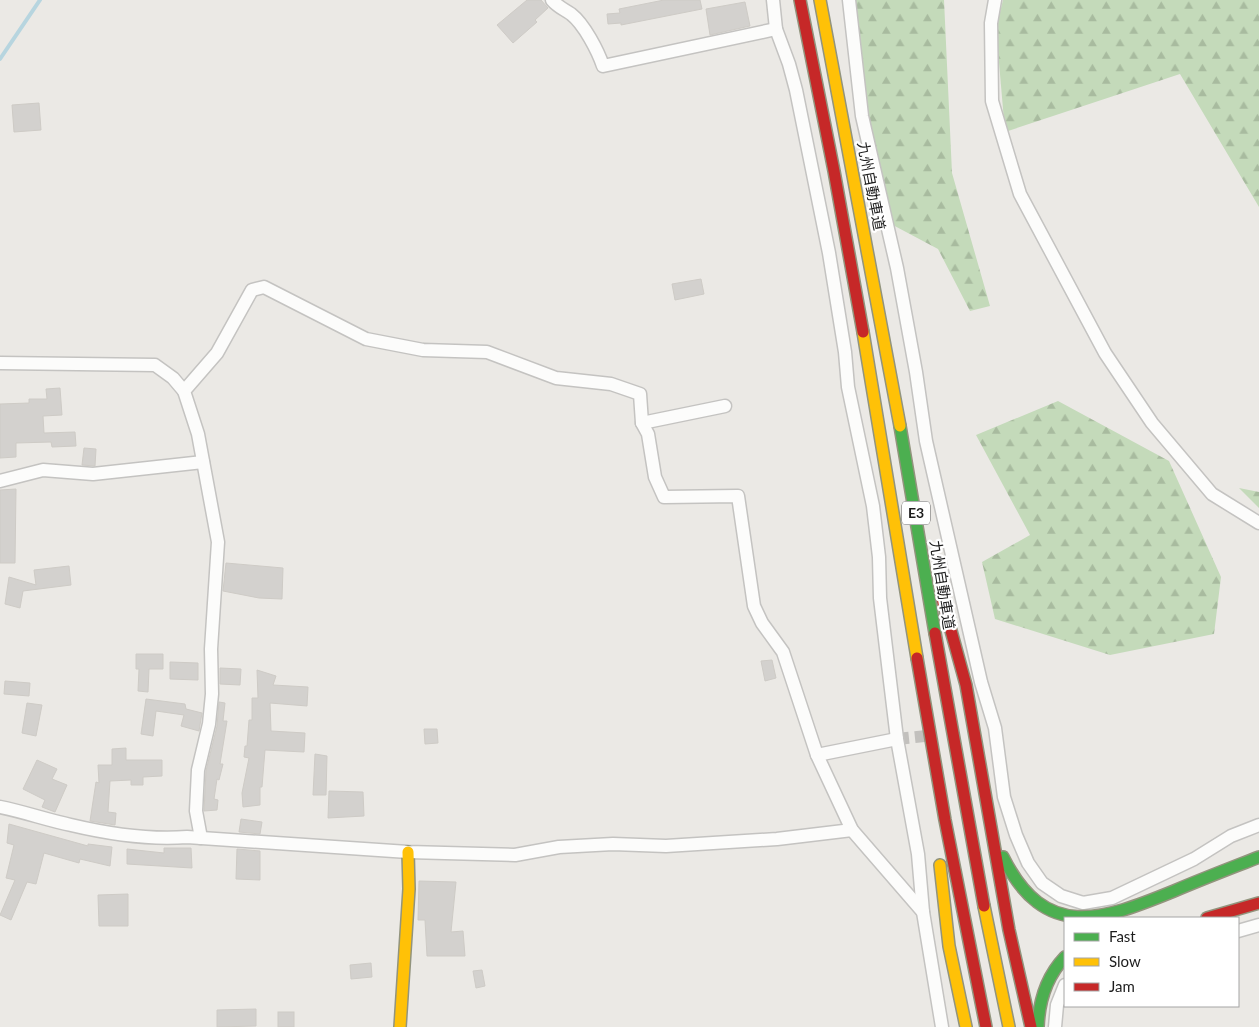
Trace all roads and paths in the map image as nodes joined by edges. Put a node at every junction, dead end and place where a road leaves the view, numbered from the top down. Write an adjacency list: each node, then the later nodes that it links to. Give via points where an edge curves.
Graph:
1 (552, 0): 7 (street, via 572,15 597,50 603,66)
2 (772, 0): 7 (street)
3 (800, 0): 16 (main road, E3, via 839,194)
4 (820, 0): 14 (main road, 九州自動車道 / E3)
5 (849, 0): 21 (street, via 862,116 897,268 926,441 981,682 995,728 1004,797 1028,863 1042,883 1062,896 1083,903 1112,898 1194,859 1230,836)
6 (995, 0): 15 (street, via 991,22 992,100 1020,194 1105,353 1152,423 1212,494)
7 (776, 29): 17 (street, via 796,90 830,253 848,387 873,506)
8 (0, 363): 9 (street, via 155,365)
9 (184, 391): 11 (street, via 217,353 252,290 264,287 366,339 423,350 488,352 556,378 611,384 640,394); 12 (street)
10 (725, 406): 11 (street)
11 (642, 423): 18 (street, via 648,434 655,476 664,497 738,496 754,606 783,652)
12 (203, 462): 13 (street, via 93,474 43,470); 24 (street, via 218,542 210,649 212,694 198,770 196,811)
13 (0, 481)
14 (910, 481): 19 (main road, via 966,685); 41 (main road, 九州自動車道 / E3, via 952,738)
15 (1259, 524)
16 (909, 620): 23 (main road, via 912,679); 40 (main road, E3)
17 (897, 739): 18 (street); 29 (street, via 918,854)
18 (817, 755): 22 (street)
19 (986, 788): 30 (main road, via 1008,869 1029,897 1057,913); 42 (main road, via 1009,930)
20 (0, 807): 24 (street, via 114,833 166,839)
21 (1259, 825)
22 (852, 830): 25 (street, via 777,839 666,846 613,844 559,848 515,855); 29 (street)
23 (936, 832)
24 (201, 838): 25 (street)
25 (408, 852): 37 (main road, via 409,889)
26 (938, 852): 39 (main road, via 950,946)
27 (1259, 857): 31 (main road, via 1127,910)
28 (1259, 903): 32 (main road)
29 (923, 912): 38 (street)
30 (1084, 917)
31 (1099, 917)
32 (1210, 917)
33 (1259, 925): 34 (street)
34 (1239, 931)
35 (1064, 958): 43 (main road, via 1046,983 1038,1010)
36 (1064, 987): 44 (street, via 1057,1005)
37 (400, 1027)
38 (942, 1027)
39 (966, 1027)
40 (986, 1027)
41 (1009, 1027)
42 (1031, 1027)
43 (1038, 1027)
44 (1055, 1027)

